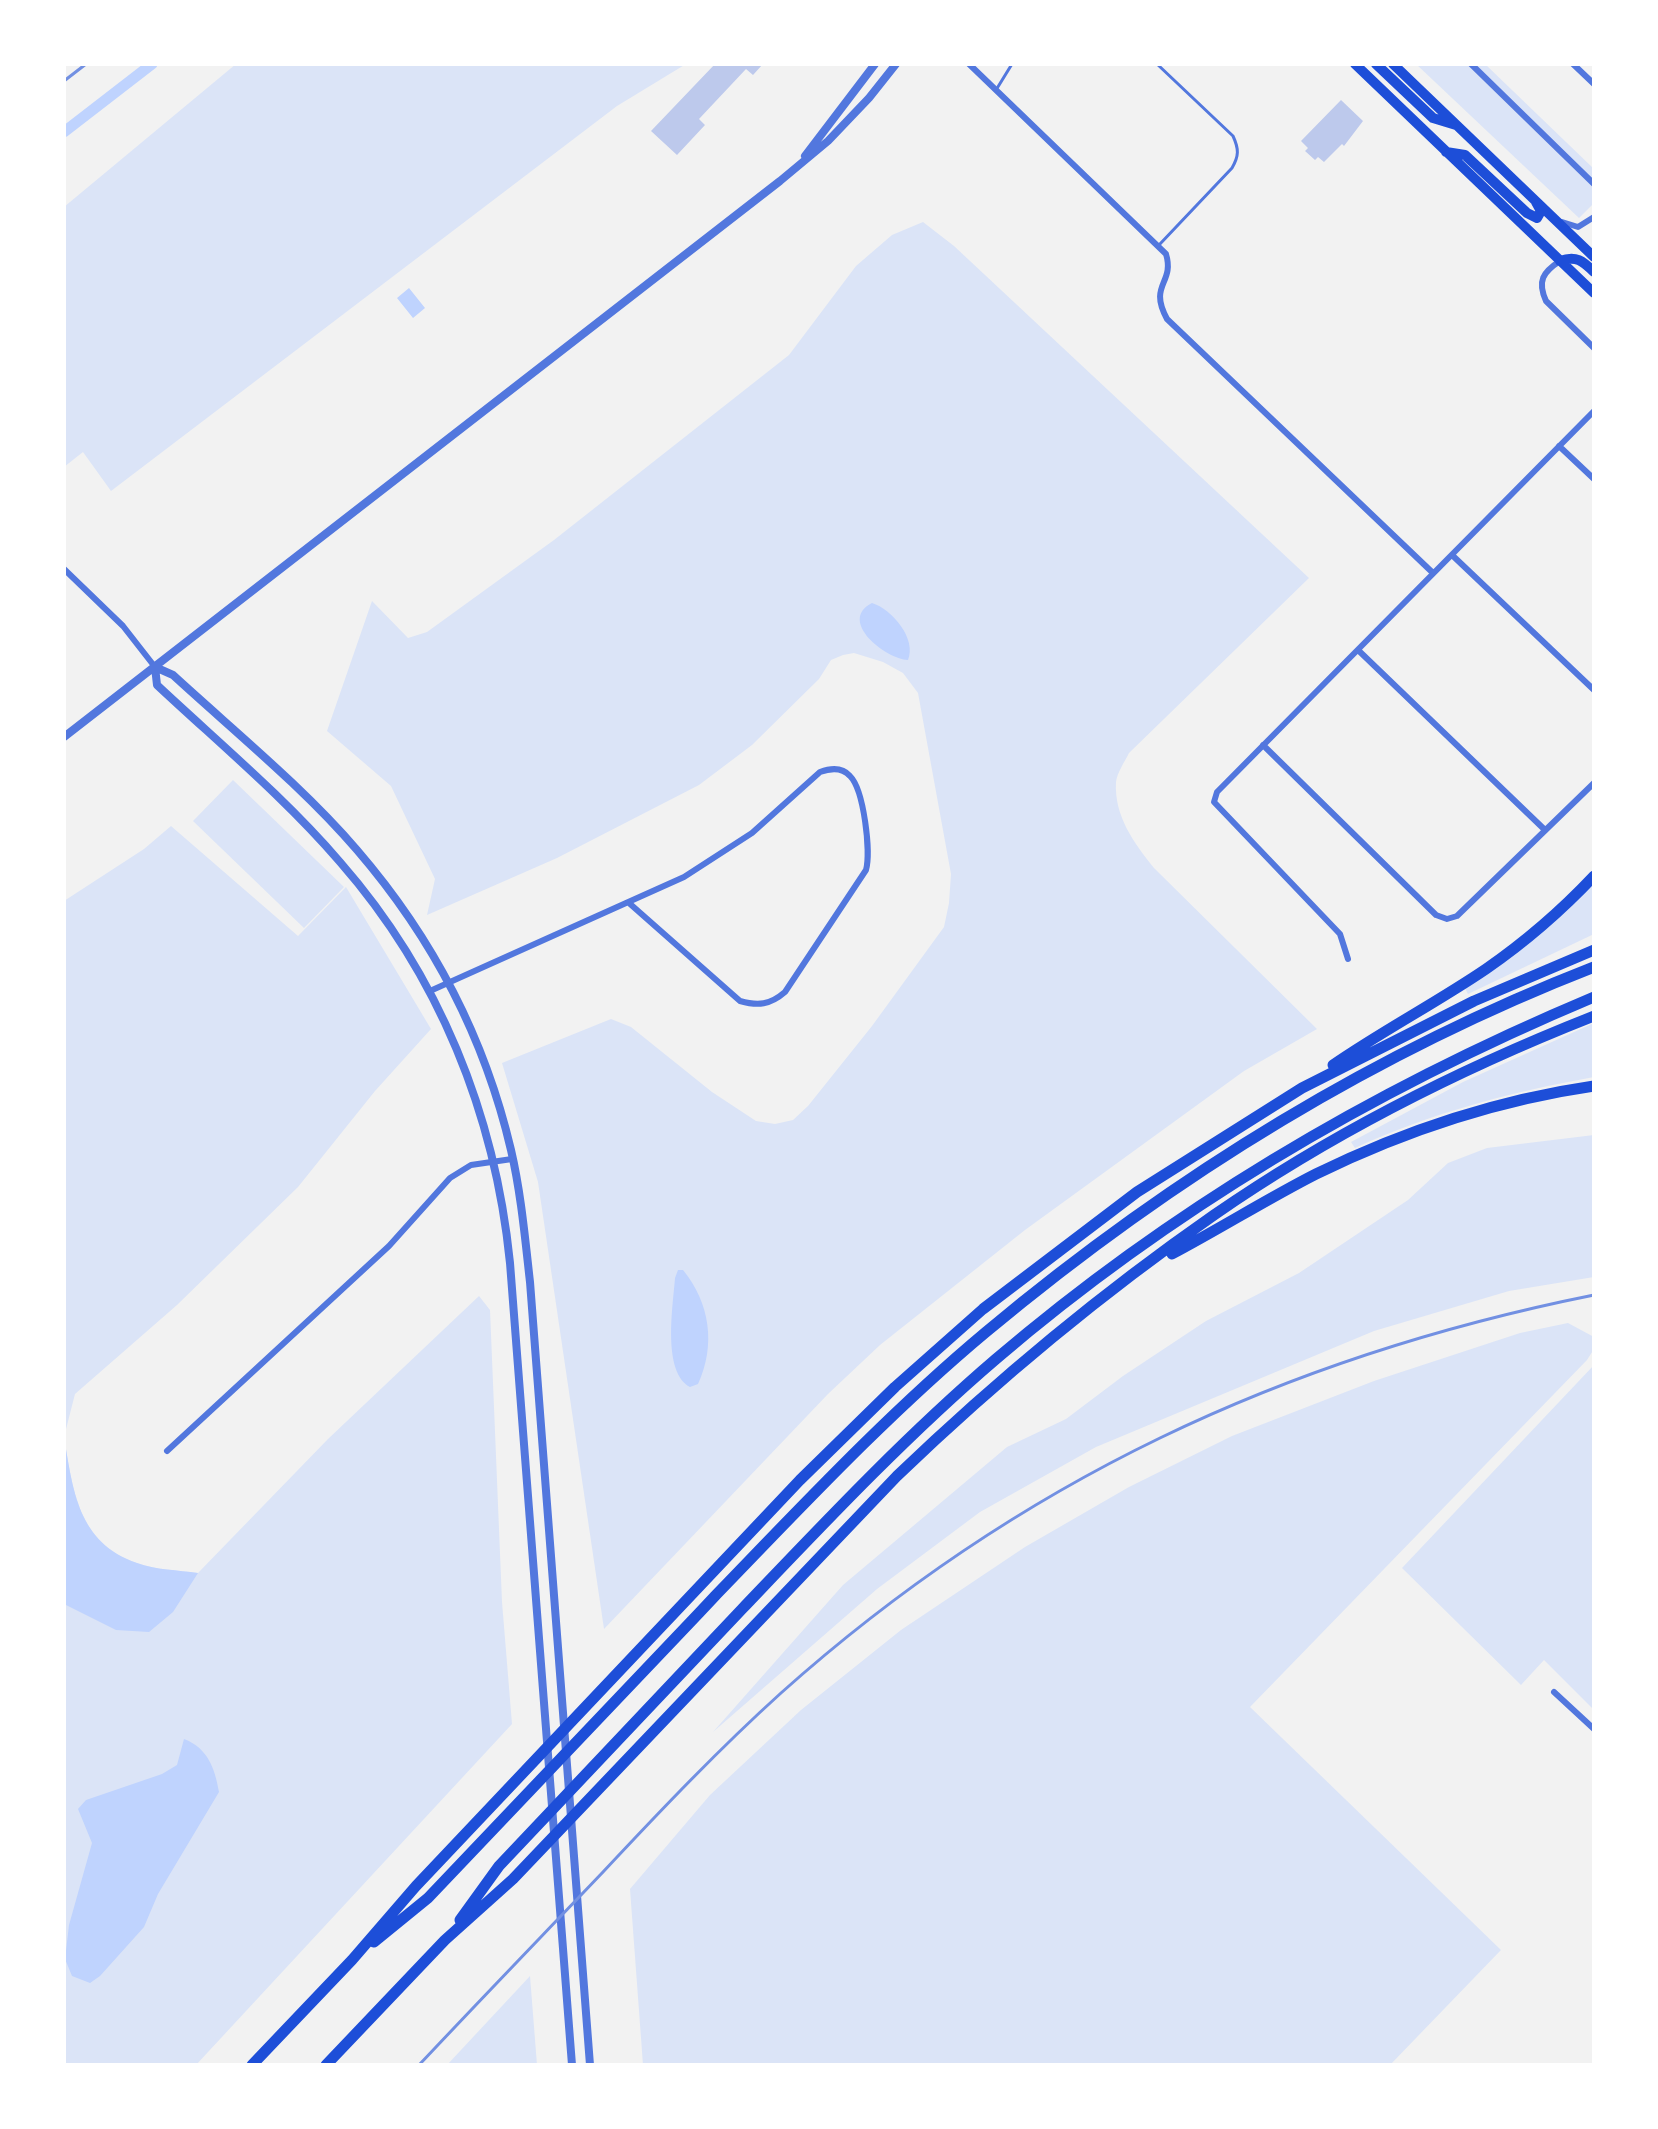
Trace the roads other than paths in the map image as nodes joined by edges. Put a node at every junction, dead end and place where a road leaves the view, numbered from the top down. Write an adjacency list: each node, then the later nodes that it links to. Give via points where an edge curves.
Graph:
1 (875, 64): 15 (street)
2 (896, 64): 15 (street, via 851,118)
3 (969, 64): 12 (street)
4 (1012, 64): 12 (lane)
5 (1157, 64): 20 (lane, via 1233,136 1238,147 1232,168)
6 (1355, 64): 14 (main road)
7 (1376, 64): 13 (main road, via 1433,118)
8 (1393, 64): 13 (main road)
9 (1471, 64): 16 (street)
10 (1573, 64): 11 (street)
11 (1594, 84)
12 (996, 90): 20 (street)
13 (1458, 125): 17 (main road)
14 (1446, 152): 17 (main road, via 1465,155 1537,218 1541,211); 22 (main road)
15 (799, 164): 33 (street)
16 (1594, 184)
17 (1534, 199): 18 (main road)
18 (1552, 217): 19 (street, via 1578,227); 21 (main road)
19 (1594, 217)
20 (1159, 245): 31 (street, via 1169,265 1159,294 1167,319)
21 (1594, 257)
22 (1560, 261): 23 (main road, via 1577,259); 24 (main road); 25 (street, via 1541,279 1542,294)
23 (1594, 272)
24 (1594, 293)
25 (1594, 348)
26 (1594, 411): 27 (street)
27 (1559, 446): 28 (street); 29 (street)
28 (1594, 479)
29 (1452, 555): 31 (street); 34 (street)
30 (64, 569): 33 (street, via 123,626)
31 (1433, 573): 32 (street)
32 (1358, 650): 36 (street); 40 (street)
33 (155, 667): 35 (street); 37 (street, via 173,675); 38 (street, via 157,685)
34 (1594, 690)
35 (64, 737)
36 (1263, 745): 40 (street, via 1436,915 1447,919 1457,916); 44 (street, via 1217,792 1214,802 1340,934)
37 (267, 762): 38 (street); 46 (street, via 328,819 382,881)
38 (254, 776): 47 (street, via 366,893)
39 (1594, 783): 40 (street)
40 (1545, 830)
41 (1594, 876): 51 (highway, via 1500,959)
42 (629, 903): 42 (street, via 741,841 820,772 831,768 852,777 869,849 866,870 777,999 755,1006 740,1001); 46 (street)
43 (1594, 950): 51 (highway, via 1474,1001)
44 (1348, 959)
45 (1594, 967): 59 (highway, via 1438,1037 1301,1109 1202,1171 1045,1284 868,1438 428,1898)
46 (449, 983): 47 (street); 52 (street, via 483,1060)
47 (430, 991): 53 (street, via 467,1072)
48 (1594, 997): 58 (highway, via 1468,1052 1297,1144 1169,1226 1027,1334 909,1437 829,1518 499,1866)
49 (1594, 1016): 54 (highway, via 1374,1119 1214,1215)
50 (1594, 1086): 54 (highway, via 1486,1108 1413,1132 1314,1175)
51 (1302, 1088): 59 (highway, via 1180,1163 1085,1230 983,1309 895,1387 536,1758)
52 (512, 1159): 53 (street); 63 (street, via 530,1282)
53 (494, 1161): 55 (street, via 471,1165 450,1178 389,1246); 62 (street, via 510,1263)
54 (1143, 1269): 58 (highway, via 1037,1350 897,1476 513,1879)
55 (167, 1451)
56 (1554, 1692): 57 (street)
57 (1594, 1729)
58 (445, 1940): 61 (highway)
59 (352, 1960): 60 (highway)
60 (252, 2065)
61 (326, 2065)
62 (572, 2065)
63 (590, 2065)

